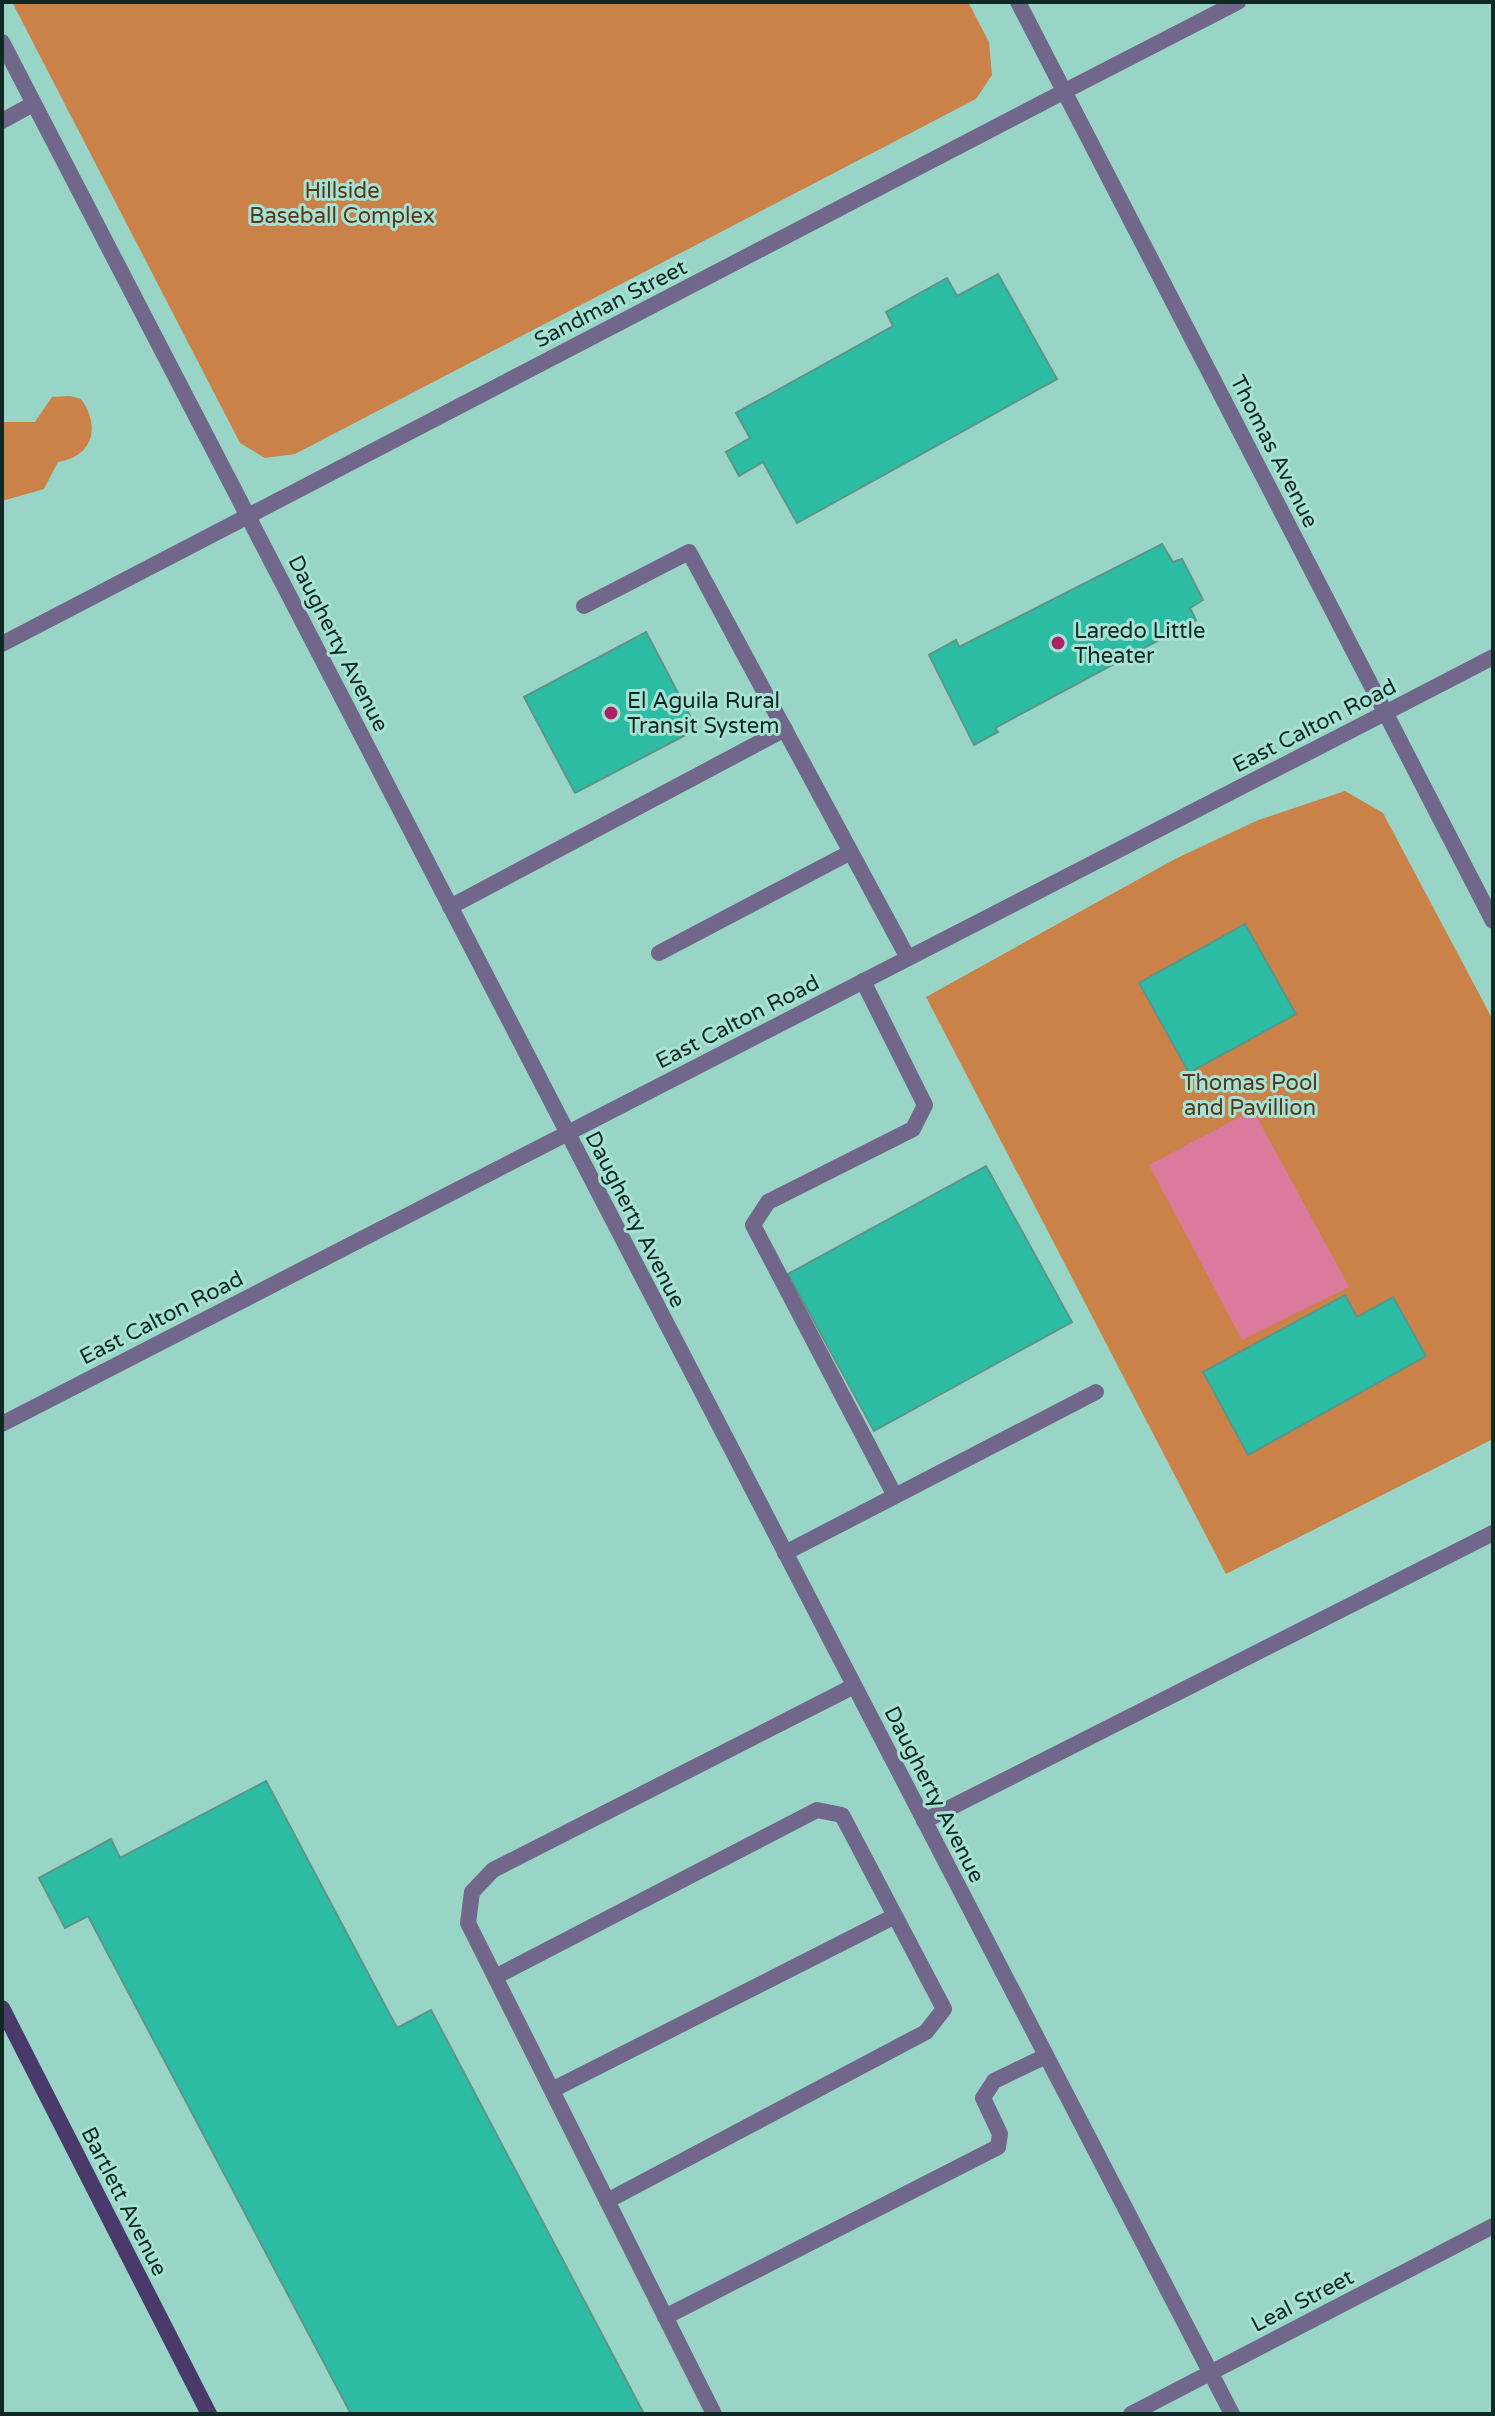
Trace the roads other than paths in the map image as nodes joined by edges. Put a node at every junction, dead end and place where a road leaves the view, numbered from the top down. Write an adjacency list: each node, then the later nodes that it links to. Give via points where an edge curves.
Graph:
1 (1018, 2): 4 (street, Thomas Avenue)
2 (1238, 2): 4 (street, Sandman Street)
3 (2, 42): 5 (street, Daugherty Avenue)
4 (1065, 91): 7 (street, Sandman Street); 11 (street, Thomas Avenue)
5 (33, 104): 6 (street); 7 (street, Daugherty Avenue)
6 (2, 121)
7 (248, 515): 9 (street, Sandman Street); 14 (street, Daugherty Avenue)
8 (584, 606): 12 (street, via 689,552)
9 (2, 644)
10 (1493, 657): 11 (street, East Calton Road)
11 (1385, 713): 15 (street, Thomas Avenue); 17 (street, East Calton Road)
12 (785, 729): 13 (street); 14 (street)
13 (851, 852): 16 (street); 17 (street)
14 (450, 907): 19 (street, Daugherty Avenue)
15 (1493, 921)
16 (659, 953)
17 (908, 958): 18 (street, East Calton Road)
18 (863, 981): 19 (street, East Calton Road); 22 (street, via 925,1105 913,1129 768,1202 753,1225)
19 (567, 1134): 21 (street, East Calton Road); 24 (street, Daugherty Avenue)
20 (1096, 1392): 22 (street)
21 (2, 1424)
22 (895, 1496): 24 (street)
23 (1493, 1533): 26 (street)
24 (785, 1553): 25 (street, Daugherty Avenue)
25 (854, 1686): 26 (street, Daugherty Avenue); 28 (street, via 493,1870 472,1892 468,1923)
26 (924, 1821): 30 (street, Daugherty Avenue)
27 (895, 1916): 28 (street, via 842,1815 817,1810); 31 (street); 32 (street, via 944,2009 926,2032)
28 (495, 1977): 31 (street)
29 (2, 2008): 36 (main road, Bartlett Avenue)
30 (1046, 2056): 34 (street, via 994,2081 983,2098 1000,2134 998,2147); 35 (street, Daugherty Avenue)
31 (552, 2090): 32 (street)
32 (607, 2201): 34 (street)
33 (1493, 2226): 35 (street, Leal Street)
34 (665, 2317): 37 (street)
35 (1211, 2372): 38 (street, Leal Street); 39 (street, Daugherty Avenue)
36 (209, 2414)
37 (714, 2414)
38 (1131, 2414)
39 (1232, 2414)

